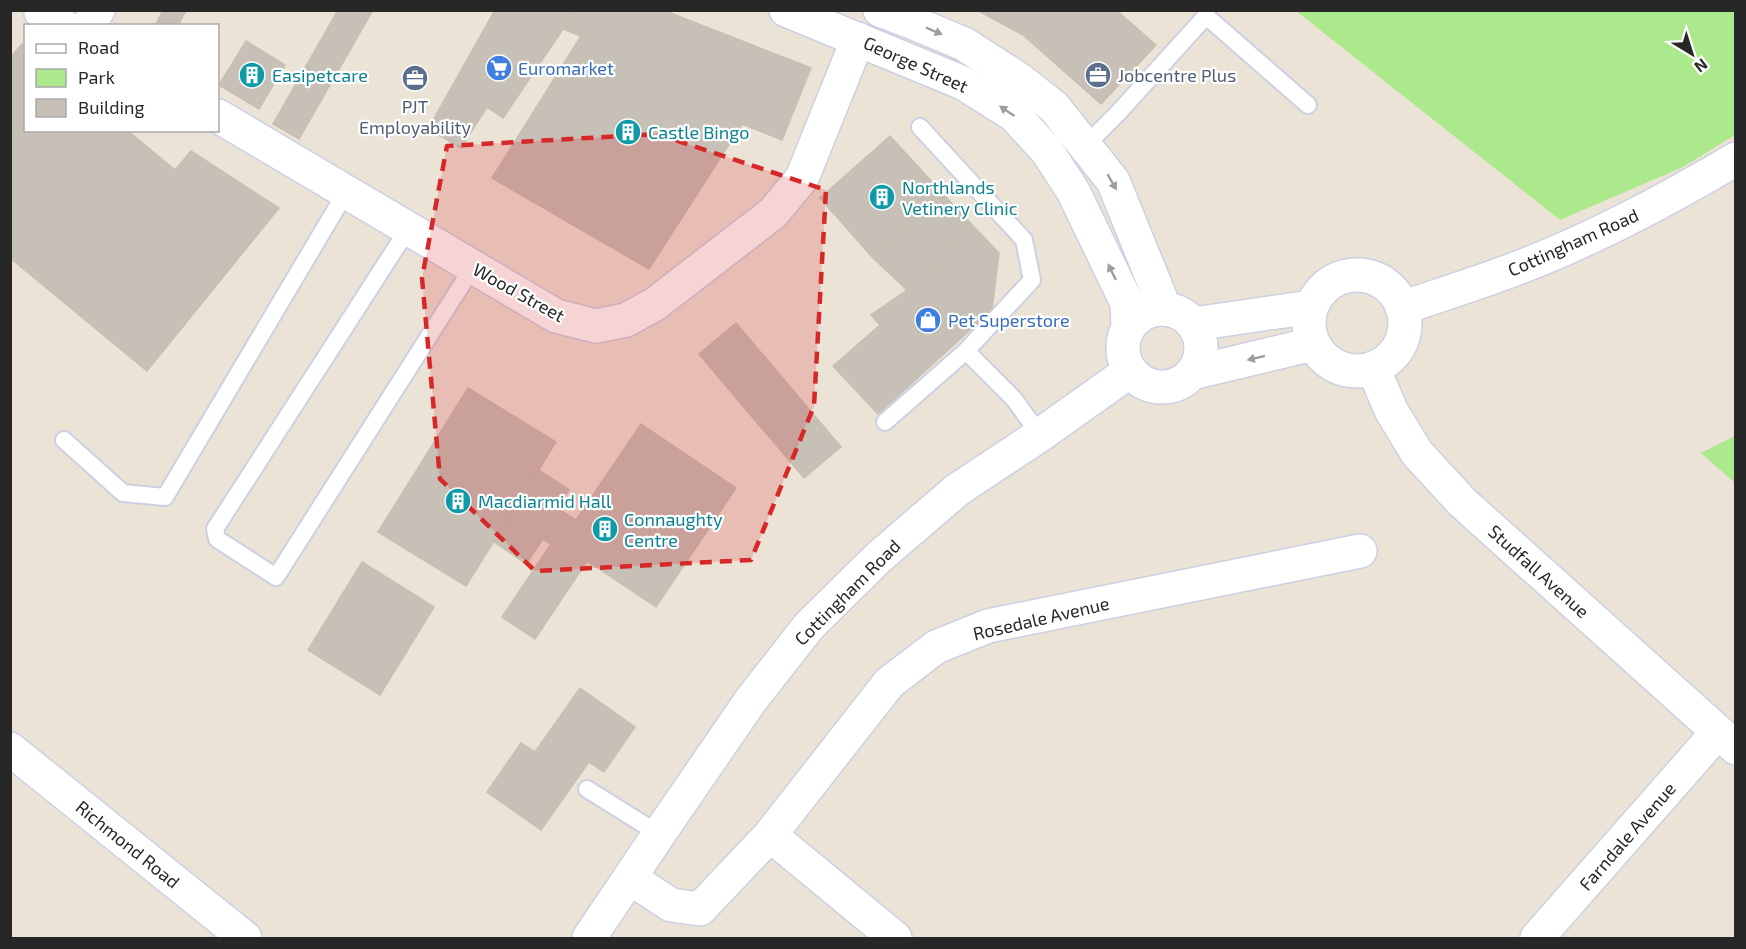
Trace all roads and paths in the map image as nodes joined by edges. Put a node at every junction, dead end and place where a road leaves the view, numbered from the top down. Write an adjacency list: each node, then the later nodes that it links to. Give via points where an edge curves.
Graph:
1 (98, 10): 4 (street)
2 (786, 10): 5 (street, George Street)
3 (880, 10): 9 (street, George Street, one-way to 9, via 964,44 1020,80 1054,107)
4 (89, 24)
5 (858, 39): 13 (street, Wood Street, via 802,178 773,213 655,304 626,320 596,327 556,316); 18 (street, George Street, one-way to 5, via 1127,303 1073,191 1047,151 1014,115 963,83)
6 (1308, 105): 9 (lane, via 1206,16)
7 (219, 117): 11 (street, Wood Street)
8 (920, 128): 20 (lane, via 1023,240 1032,280)
9 (1085, 146): 16 (street, George Street, one-way to 16, via 1113,181)
10 (1736, 159): 15 (street, Cottingham Road, via 1585,240 1516,269)
11 (346, 192): 12 (street, Wood Street); 26 (lane, via 165,497 123,493)
12 (408, 229): 13 (street, Wood Street); 13 (lane, via 215,529 218,539 276,577)
13 (473, 267)
14 (1311, 307): 15 (street, via 1329,284 1357,275 1385,284); 17 (street); 19 (street, via 1309,332)
15 (1402, 308): 21 (street, via 1403,337 1386,362)
16 (1165, 309): 17 (street, via 1186,316); 18 (street, via 1150,310)
17 (1194, 324): 23 (street, via 1201,349)
18 (1128, 328): 22 (street, via 1123,357)
19 (1313, 344): 21 (street, via 1332,365 1359,372); 23 (street, one-way to 23)
20 (966, 351): 24 (lane); 25 (lane, via 1014,399)
21 (1373, 368): 28 (street, Studfall Avenue, via 1391,410 1417,453 1462,502)
22 (1130, 371): 23 (street, via 1138,380 1160,387 1172,386); 25 (street, Cottingham Road)
23 (1192, 373)
24 (885, 422)
25 (1040, 435): 31 (street, Cottingham Road, via 957,489 878,558 809,626 751,700)
26 (64, 440)
27 (1360, 551): 32 (street, Rosedale Avenue, via 988,626 936,647 889,683)
28 (1726, 740): 37 (street, Farndale Avenue)
29 (10, 749): 34 (street, Richmond Road)
30 (587, 789): 31 (lane)
31 (659, 834): 33 (street, Cottingham Road)
32 (770, 835): 33 (street, Rosedale Avenue, via 700,909 671,905); 36 (street)
33 (630, 878): 35 (street, Cottingham Road)
34 (238, 937)
35 (590, 939)
36 (895, 939)
37 (1537, 939)

